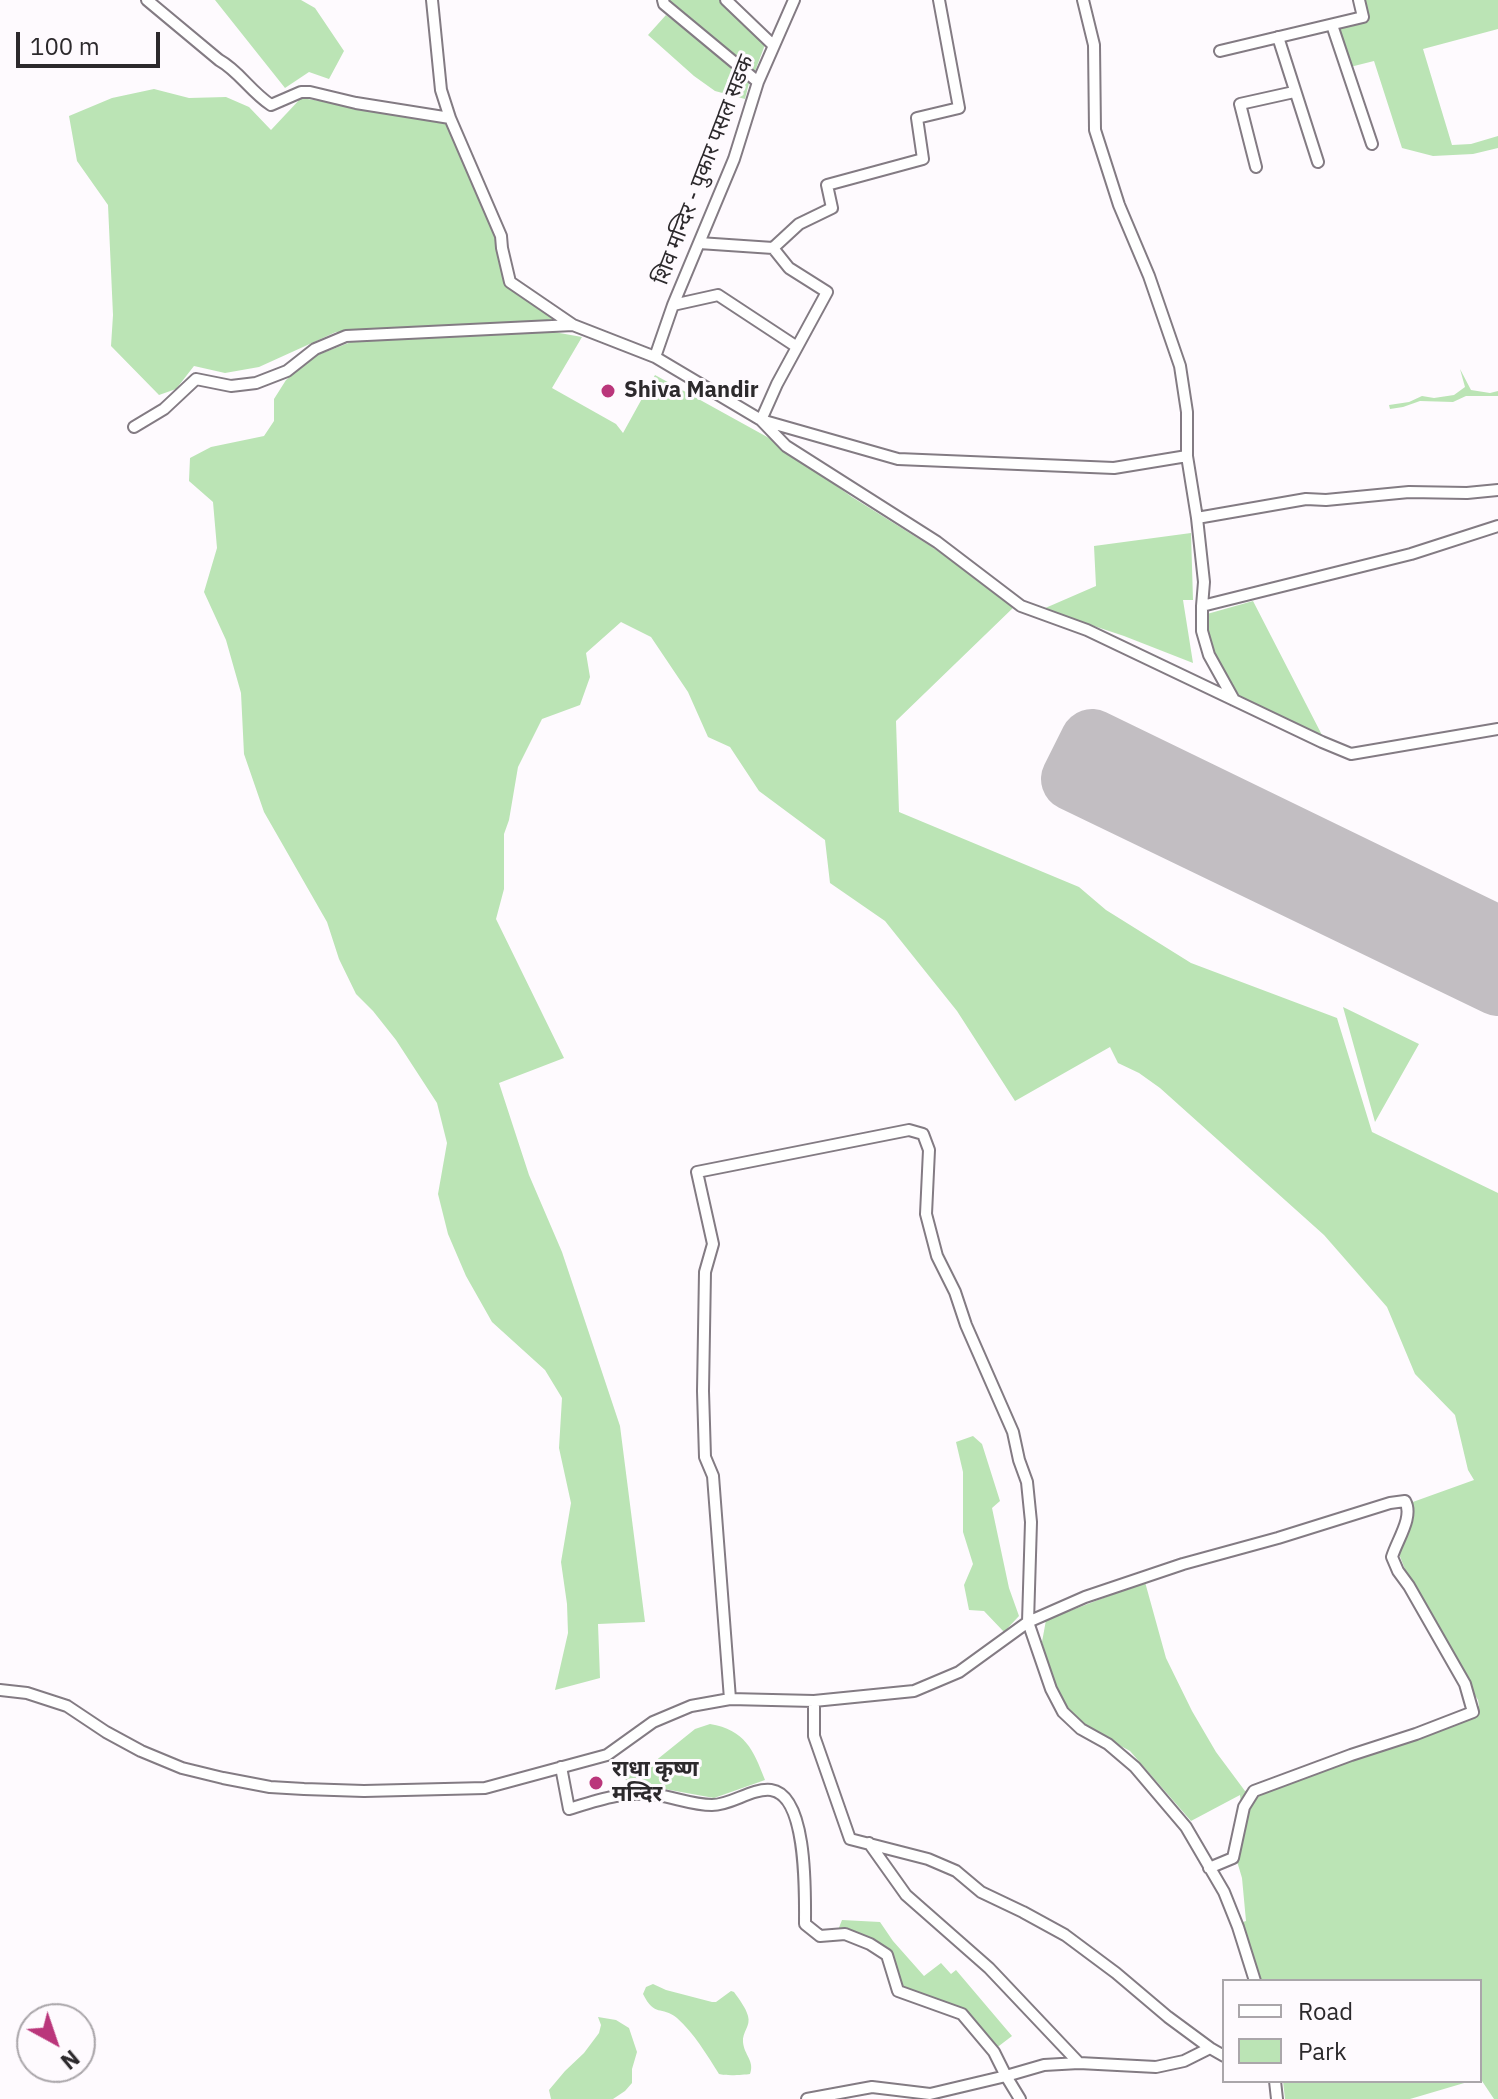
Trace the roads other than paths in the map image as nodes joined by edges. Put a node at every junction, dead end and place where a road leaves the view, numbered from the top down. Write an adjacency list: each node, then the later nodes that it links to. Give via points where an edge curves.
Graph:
1 (147, 0): 15 (street, via 271,105 310,92)
2 (432, 0): 15 (street, via 441,90)
3 (663, 0): 13 (street)
4 (726, 0): 11 (street)
5 (794, 0): 11 (street, शिव मन्दिर - पुकार पसल सडक)
6 (939, 0): 20 (street, via 959,108 917,118 923,159 827,185 832,208 799,224)
7 (1083, 0): 27 (street, via 1094,45 1095,130 1180,366)
8 (1359, 0): 9 (street, via 1363,17)
9 (1332, 25): 10 (street); 16 (street)
10 (1278, 37): 12 (street); 14 (street)
11 (773, 45): 13 (street, शिव मन्दिर - पुकार पसल सडक)
12 (1220, 51)
13 (758, 82): 19 (street, शिव मन्दिर - पुकार पसल सडक)
14 (1294, 92): 17 (street); 18 (street, via 1240,104)
15 (450, 118): 22 (street, via 501,236 510,282)
16 (1372, 144)
17 (1318, 162)
18 (1256, 167)
19 (699, 243): 20 (street); 21 (street, शिव मन्दिर - पुकार पसल सडक)
20 (773, 248): 23 (street, via 789,268 827,292)
21 (673, 305): 23 (street, via 718,295); 24 (street, शिव मन्दिर - पुकार पसल सडक)
22 (573, 325): 24 (street); 26 (street, via 346,336 256,383 231,386 196,379 164,409)
23 (797, 347): 25 (street)
24 (655, 357): 25 (street)
25 (761, 420): 27 (street, via 898,459 1114,468); 32 (street, via 786,446 937,542 1021,606 1087,630)
26 (134, 427)
27 (1187, 456): 29 (street)
28 (1498, 490): 29 (street, via 1306,499)
29 (1197, 518): 31 (street)
30 (1498, 526): 31 (street, via 1411,554)
31 (1202, 606): 32 (street, via 1209,655)
32 (1234, 700): 33 (street, via 1351,754)
33 (1498, 729)
34 (1028, 1622): 36 (street, via 1027,1482 1013,1432 937,1256 926,1214 929,1150 923,1134 909,1130 697,1172 713,1244 705,1272 705,1457 713,1476); 37 (street, via 959,1672 914,1691); 40 (street, via 1063,1712 1135,1767 1186,1827); 40 (street, via 1183,1564 1405,1501 1406,1525 1392,1557 1465,1684 1473,1712 1254,1791 1244,1807 1233,1858)
35 (0, 1690): 38 (street, via 67,1706 141,1751 182,1768 270,1787 485,1788)
36 (730, 1699): 37 (street); 38 (street, via 691,1706 653,1722 607,1755)
37 (814, 1701): 39 (street, via 814,1736 850,1839)
38 (561, 1767): 45 (street, via 569,1809 624,1794 657,1794 714,1805 769,1790 782,1793 800,1834 805,1924 820,1936 845,1934 887,1955 898,1991 962,2014 994,2052)
39 (869, 1843): 42 (street, via 956,1871 981,1892 1065,1935); 44 (street, via 906,1895 989,1968)
40 (1209, 1868): 41 (street, via 1224,1892)
41 (1254, 1979)
42 (1210, 2048): 43 (street); 44 (street, via 1156,2067)
43 (1222, 2055)
44 (1079, 2063): 45 (street, via 1044,2065)
45 (1006, 2076): 46 (street, via 930,2094 872,2087); 47 (street)
46 (807, 2099)
47 (1020, 2099)

